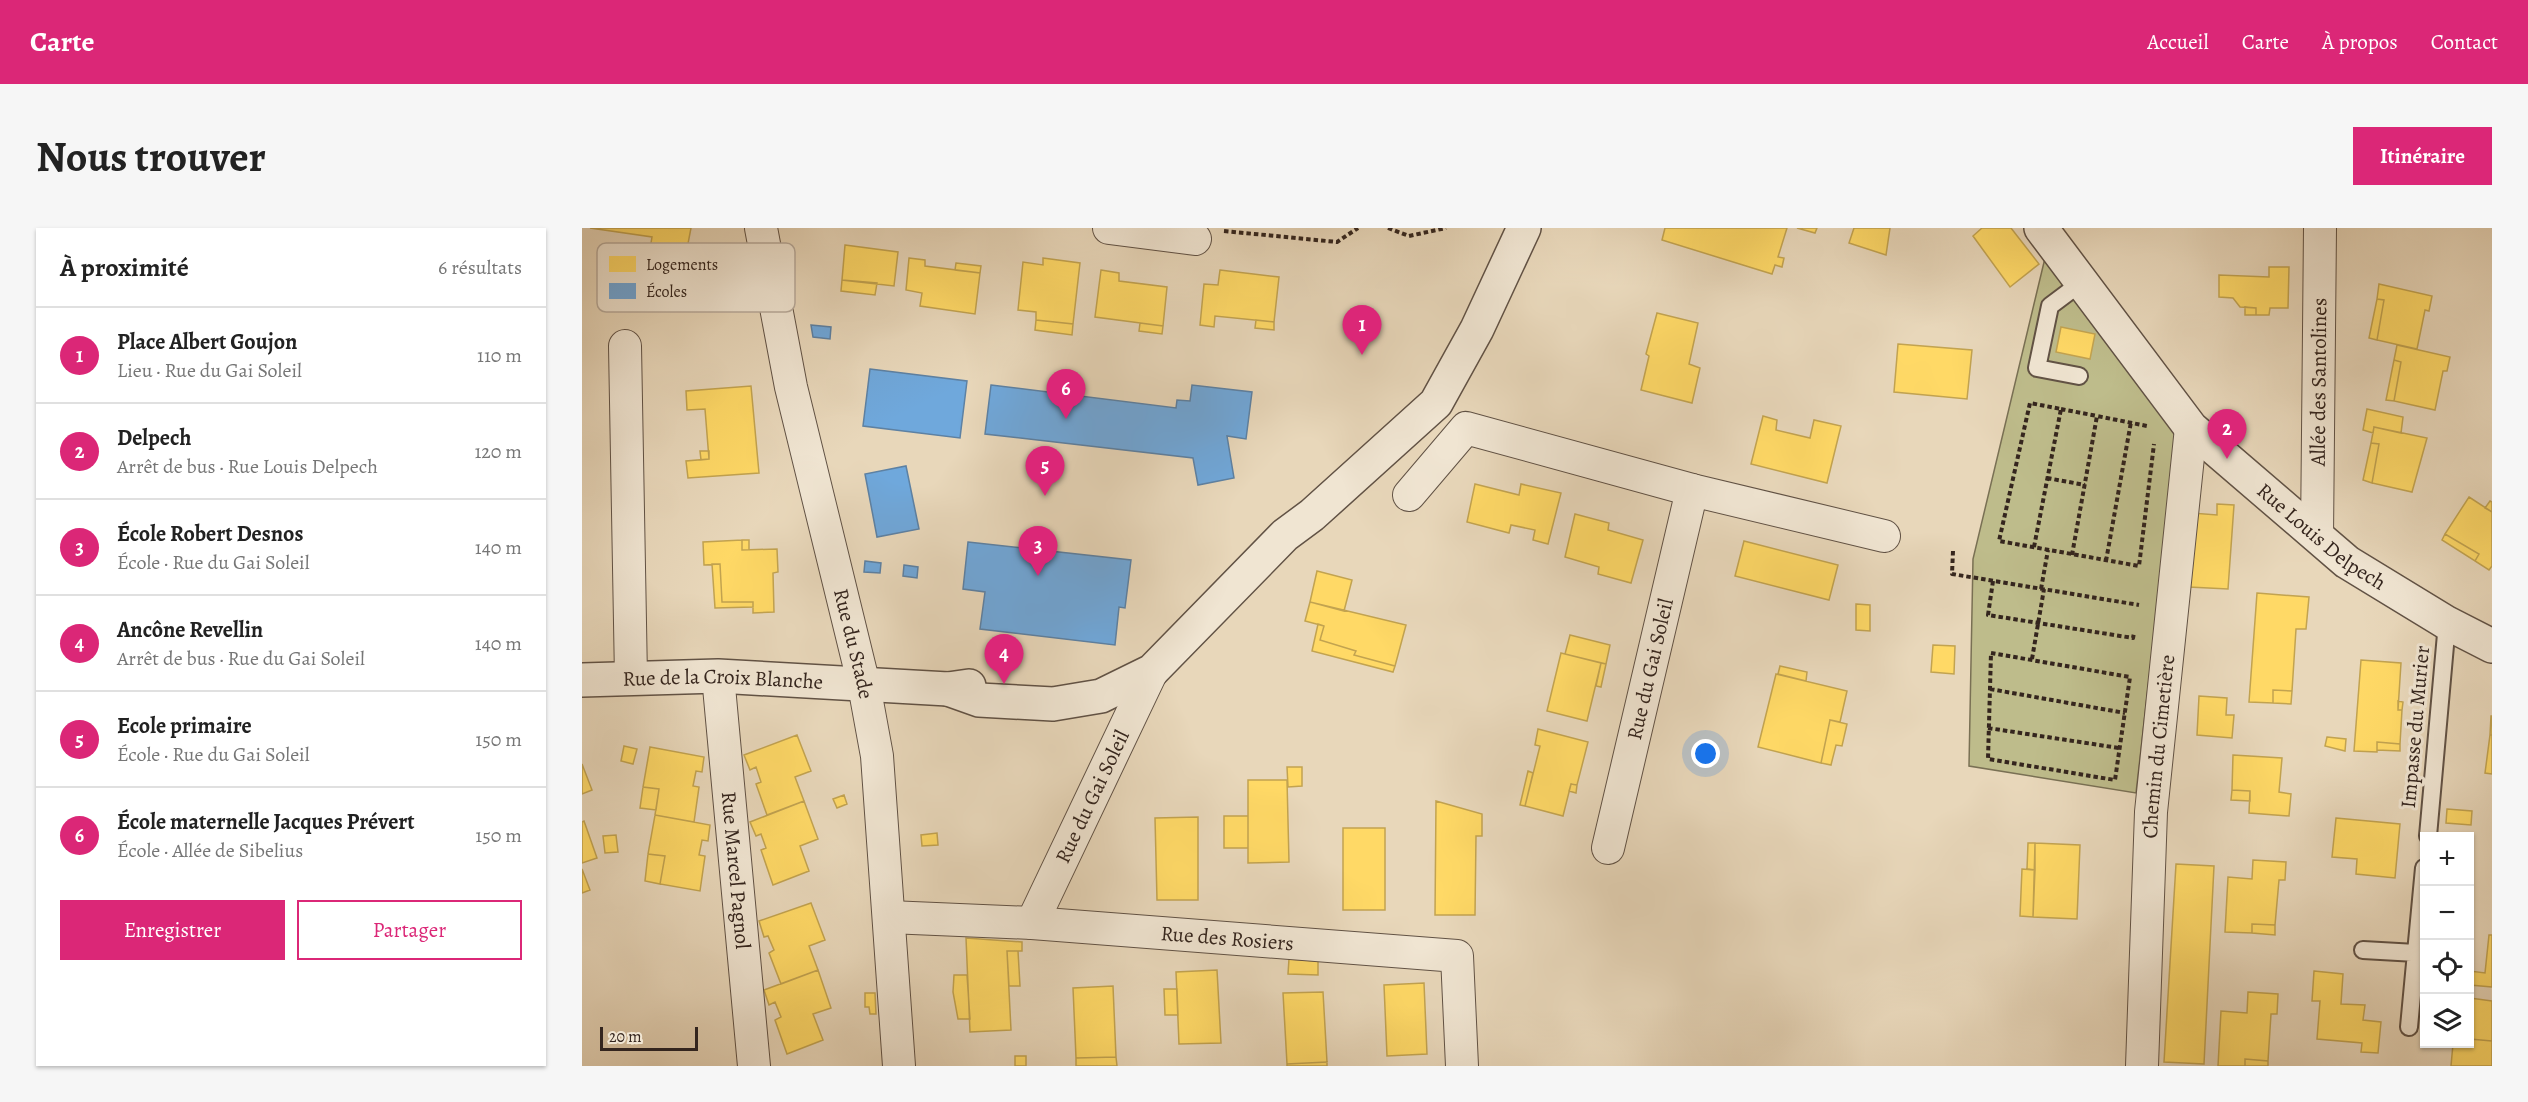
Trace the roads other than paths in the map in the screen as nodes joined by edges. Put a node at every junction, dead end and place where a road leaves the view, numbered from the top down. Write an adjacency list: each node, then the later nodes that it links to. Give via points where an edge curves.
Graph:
1 (761, 228): 7 (street, Rue du Stade)
2 (1109, 228): 6 (street)
3 (1524, 228): 12 (street, via 1477,329)
4 (2041, 228): 8 (street, Rue Louis Delpech)
5 (2320, 228): 18 (street, Allée des Santolines)
6 (1195, 239)
7 (764, 243)
8 (2082, 282): 11 (lane, via 2050,306 2037,368); 14 (street, Rue Louis Delpech)
9 (777, 312): 25 (street, Rue du Stade, via 791,387)
10 (625, 346): 23 (street)
11 (2079, 376)
12 (1436, 403): 13 (street); 21 (street, via 1285,535)
13 (1466, 428): 15 (street); 16 (street)
14 (2191, 428): 18 (street, Rue Louis Delpech); 37 (street, Chemin du Cimetière, via 2151,813)
15 (1692, 490): 17 (street); 27 (street, Rue du Gai Soleil)
16 (1409, 495)
17 (1884, 536)
18 (2317, 536): 19 (street, Rue Louis Delpech, via 2347,562)
19 (2447, 622): 20 (street, Rue Louis Delpech); 26 (lane, Impasse du Murier)
20 (2492, 646)
21 (1152, 671): 25 (street, Rue de la Croix Blanche, via 1101,696 1004,684 948,689); 30 (street, Rue du Gai Soleil)
22 (718, 676): 23 (street, Rue de la Croix Blanche); 25 (street, Rue de la Croix Blanche); 34 (street, Rue Marcel Pagnol)
23 (631, 678): 24 (street, Rue de la Croix Blanche)
24 (582, 680)
25 (864, 685): 29 (street, Rue du Stade, via 877,756)
26 (2428, 832)
27 (1608, 848)
28 (2422, 886): 32 (lane)
29 (889, 917): 30 (street, Rue des Rosiers); 35 (street, Rue du Stade)
30 (1032, 923): 36 (street, Rue des Rosiers, via 1457,956)
31 (2363, 950): 32 (lane)
32 (2416, 953): 33 (lane)
33 (2409, 1027)
34 (754, 1066)
35 (899, 1066)
36 (1462, 1066)
37 (2142, 1066)

